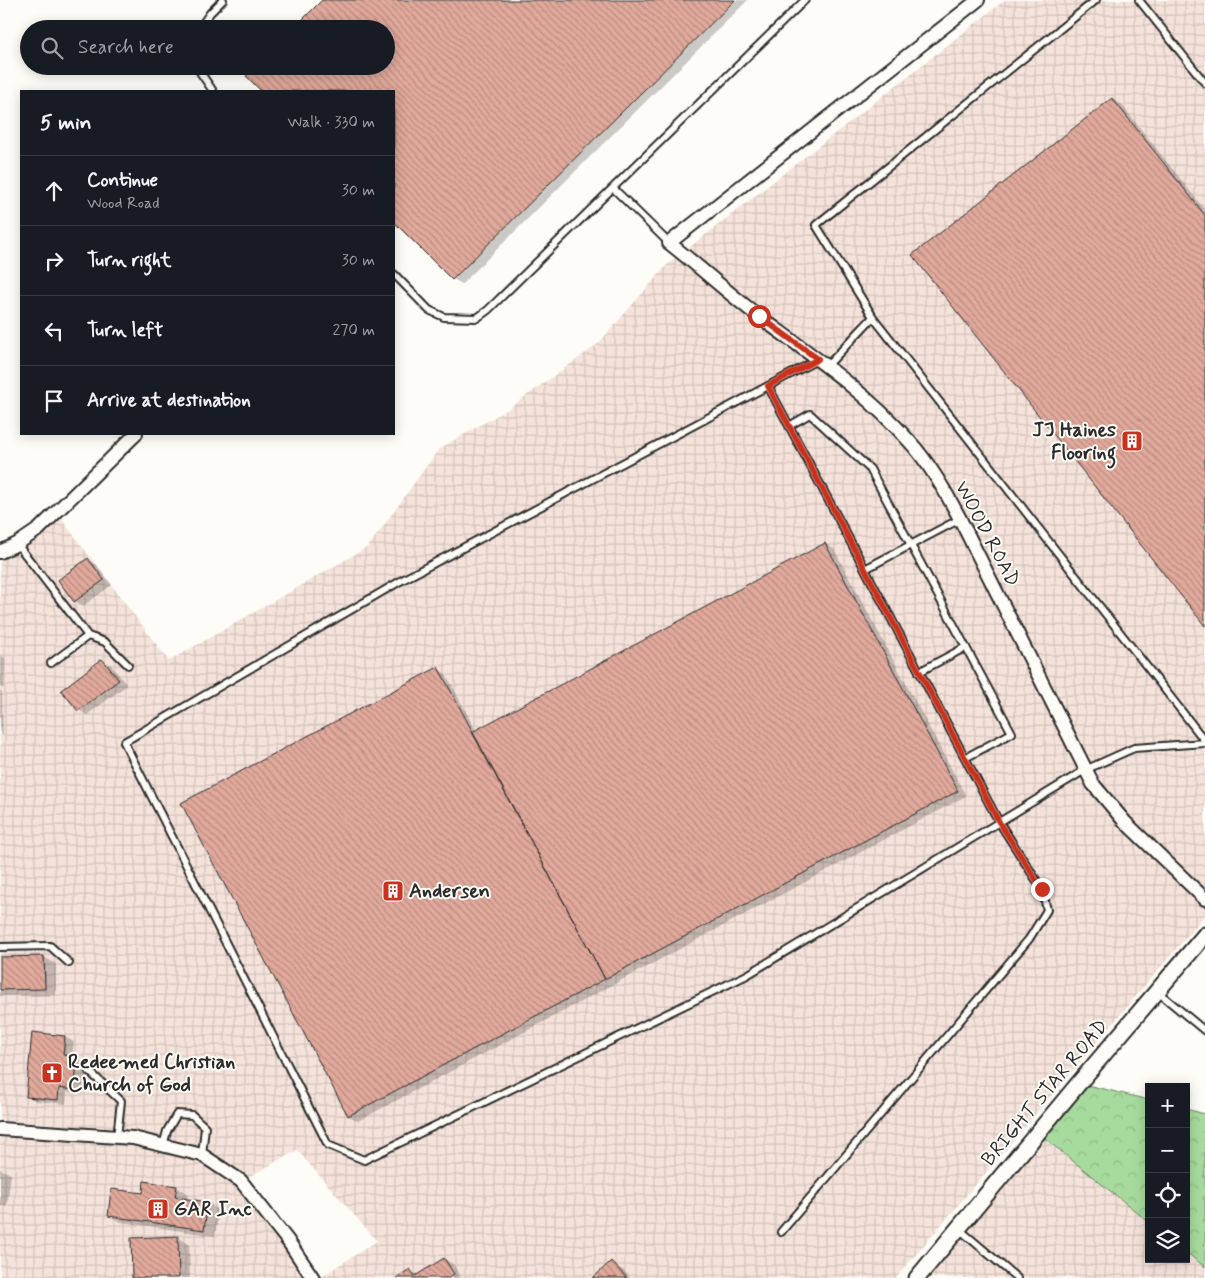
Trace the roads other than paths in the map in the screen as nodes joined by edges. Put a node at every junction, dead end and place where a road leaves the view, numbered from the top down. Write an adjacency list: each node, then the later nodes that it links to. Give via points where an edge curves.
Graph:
1 (224, 0): 6 (lane)
2 (805, 0): 10 (lane)
3 (978, 0): 11 (street)
4 (1096, 0): 13 (lane, via 816,225)
5 (1140, 0): 8 (lane)
6 (205, 20)
7 (202, 75): 9 (lane)
8 (1205, 83)
9 (212, 90)
10 (613, 188): 11 (lane); 12 (lane, via 477,318 444,317 429,310)
11 (669, 243): 14 (street, WOOD ROAD)
12 (395, 275)
13 (873, 317): 14 (lane); 28 (lane)
14 (823, 363): 15 (lane); 18 (street, WOOD ROAD, via 876,406 911,443)
15 (768, 386): 16 (lane); 31 (lane, via 404,579 124,742 328,1145 364,1160 747,975)
16 (788, 426): 20 (lane, via 810,414 870,469); 22 (lane)
17 (135, 435): 19 (street, via 39,529)
18 (960, 518): 20 (lane); 30 (street, WOOD ROAD)
19 (17, 544): 21 (street); 23 (lane)
20 (911, 544): 22 (lane); 24 (lane)
21 (0, 552)
22 (864, 569): 27 (lane)
23 (88, 636): 25 (lane); 26 (lane, via 105,642)
24 (966, 647): 27 (lane); 29 (lane, via 1012,733)
25 (51, 663)
26 (128, 666)
27 (919, 672): 29 (lane)
28 (1205, 742): 30 (lane, via 1134,748)
29 (965, 758): 31 (lane)
30 (1085, 770): 31 (lane); 32 (street, WOOD ROAD, via 1125,822)
31 (999, 822): 44 (lane, via 1042,889 1047,910 1029,939)
32 (1205, 899)
33 (1205, 935): 36 (street, BRIGHT STAR ROAD)
34 (0, 947): 35 (lane, via 50,946)
35 (69, 963)
36 (1158, 992): 37 (lane); 43 (street, BRIGHT STAR ROAD)
37 (1205, 1031)
38 (89, 1071): 40 (lane, via 121,1101)
39 (0, 1129): 40 (street)
40 (117, 1137): 41 (street)
41 (163, 1146): 42 (street); 42 (lane, via 177,1114 192,1115 206,1127)
42 (202, 1156): 45 (street, via 241,1181)
43 (958, 1228): 46 (street, BRIGHT STAR ROAD); 47 (lane)
44 (781, 1232)
45 (313, 1278)
46 (917, 1278)
47 (1017, 1278)

